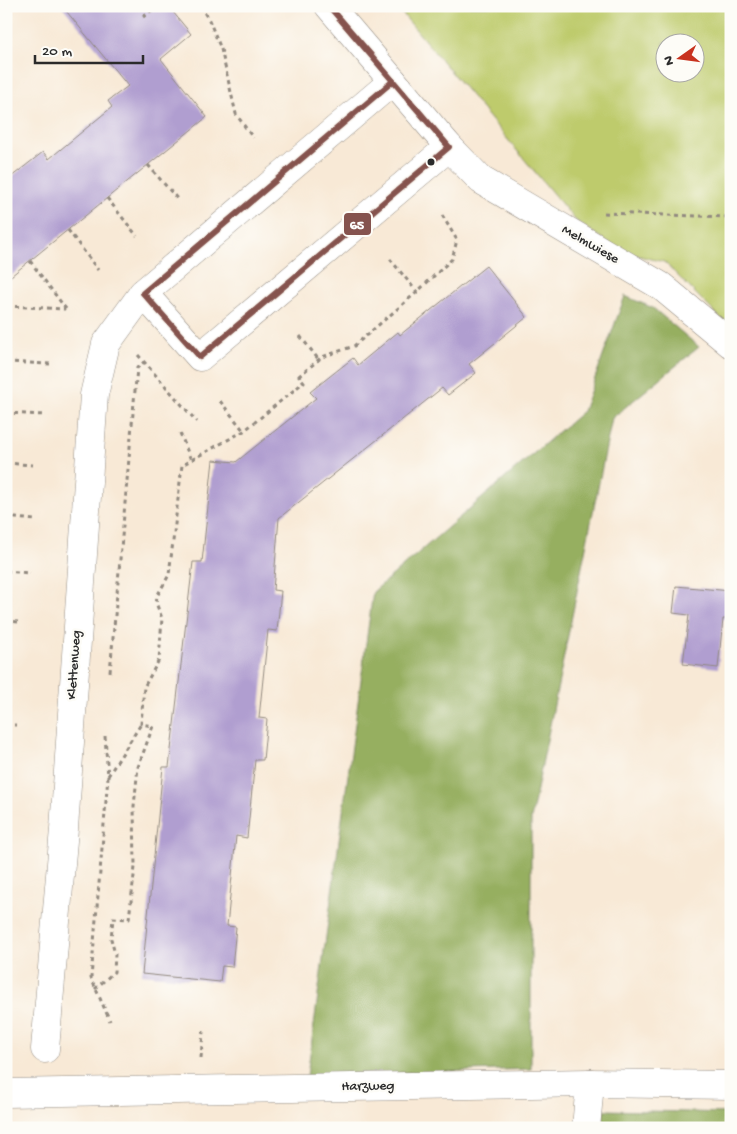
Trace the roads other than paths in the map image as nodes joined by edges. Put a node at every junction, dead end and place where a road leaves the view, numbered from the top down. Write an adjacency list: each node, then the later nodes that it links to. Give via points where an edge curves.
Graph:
1 (329, 6): 2 (street, Melmwiese)
2 (393, 81): 3 (street, Melmwiese); 4 (street, Klettenweg)
3 (449, 147): 4 (street, via 200,357); 5 (street, Melmwiese, via 481,180 661,286)
4 (143, 292): 6 (street, Klettenweg, via 106,344 94,395 65,820)
5 (731, 344)
6 (45, 1049)
7 (590, 1083): 8 (street, Harzweg); 9 (street, Harzweg); 10 (street)
8 (731, 1085)
9 (6, 1093)
10 (586, 1128)

